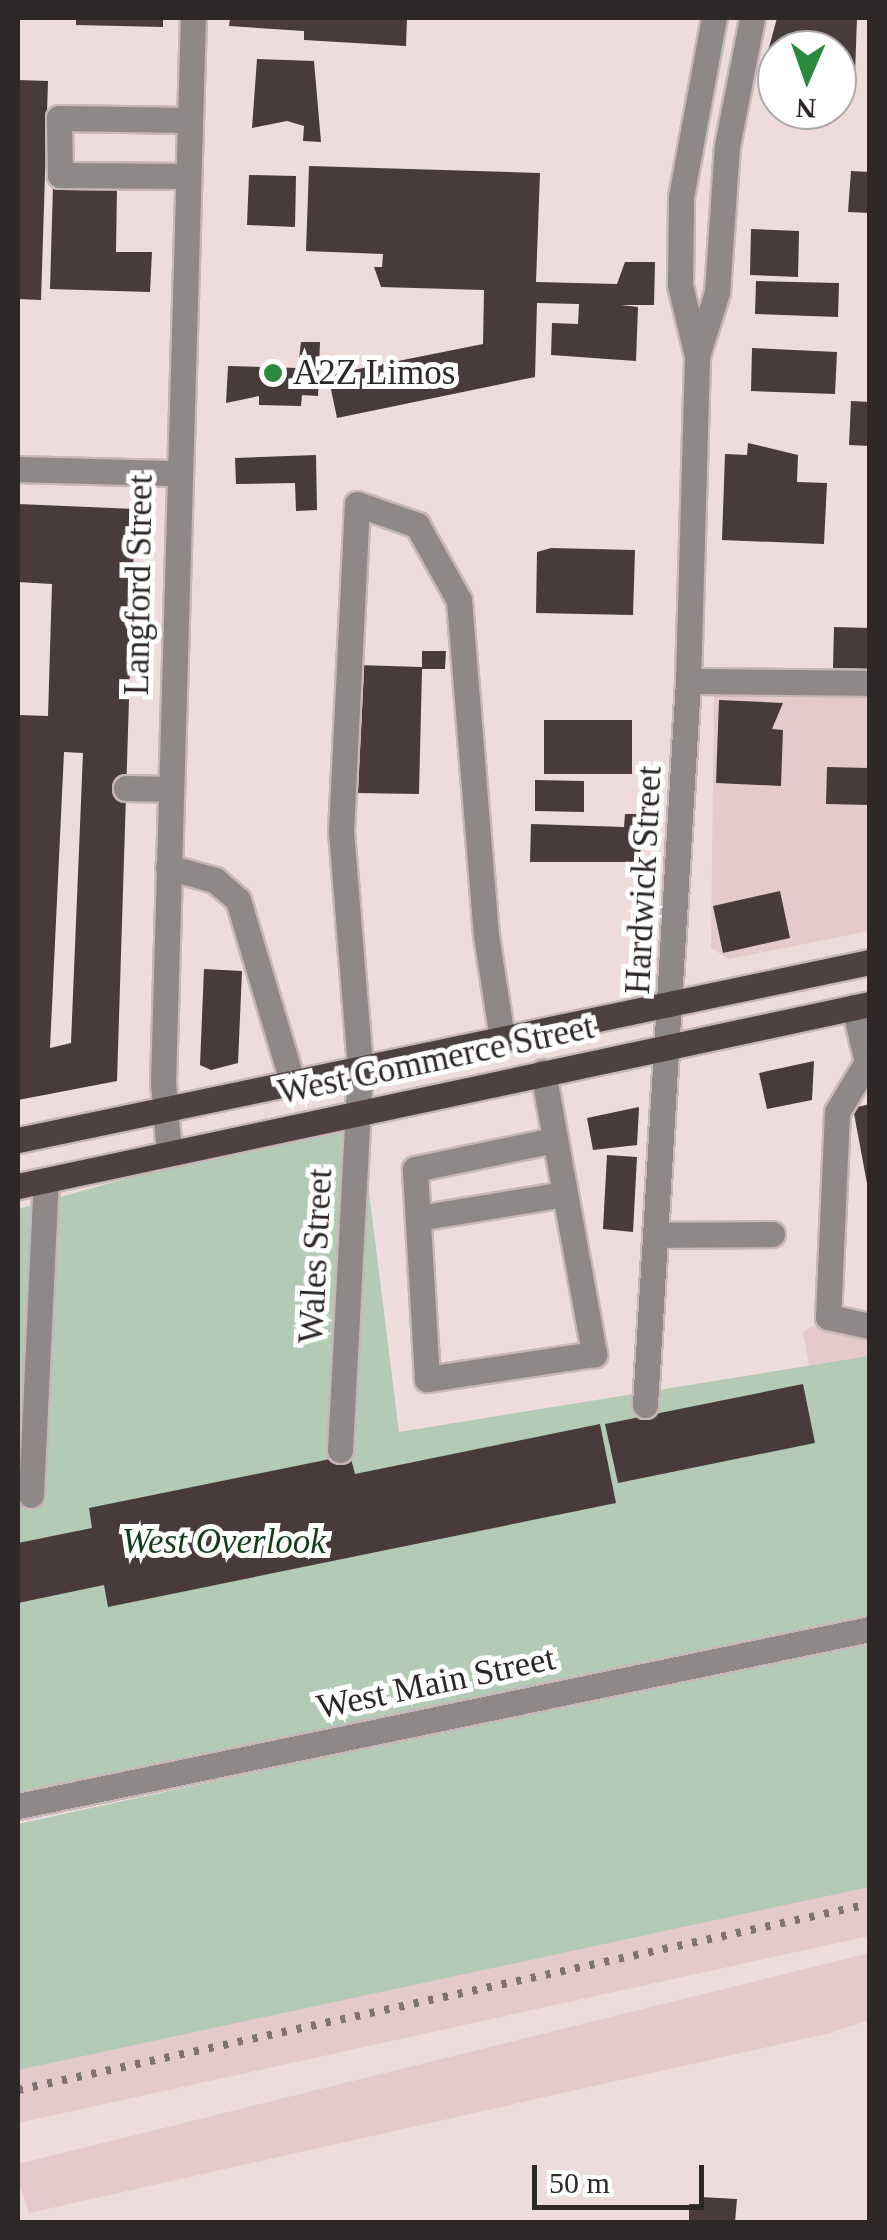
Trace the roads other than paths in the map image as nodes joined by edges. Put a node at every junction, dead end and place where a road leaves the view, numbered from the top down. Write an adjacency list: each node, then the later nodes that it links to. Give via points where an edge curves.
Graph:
1 (193, 18): 4 (street, Langford Street)
2 (714, 18): 6 (street, Hardwick Street, via 681,197 680,286)
3 (752, 18): 6 (street, Hardwick Street, via 727,146 717,292)
4 (190, 120): 5 (street, Langford Street); 5 (street, via 59,118 60,176)
5 (187, 176): 8 (street, Langford Street)
6 (697, 356): 9 (street, Hardwick Street)
7 (18, 468): 8 (street)
8 (176, 473): 12 (street, Langford Street)
9 (688, 681): 10 (street); 15 (street, Hardwick Street)
10 (870, 683)
11 (126, 788): 12 (street)
12 (170, 789): 13 (street, Langford Street)
13 (168, 867): 21 (street, via 215,880 238,900); 22 (street, Langford Street)
14 (870, 962): 15 (main road, West Commerce Street)
15 (674, 1001): 17 (main road, West Commerce Street); 18 (street, Hardwick Street)
16 (862, 1005): 18 (main road, West Commerce Street); 33 (street, via 867,1062 837,1112 828,1317)
17 (502, 1038): 19 (main road, West Commerce Street); 19 (street, Wales Street, via 486,935 460,600 417,525 358,504 341,832)
18 (669, 1045): 20 (main road, West Commerce Street); 32 (street, Hardwick Street)
19 (360, 1067): 21 (main road, West Commerce Street); 23 (street, Wales Street)
20 (543, 1072): 23 (main road, West Commerce Street); 25 (street)
21 (292, 1081): 22 (main road, West Commerce Street)
22 (163, 1108): 24 (main road, West Commerce Street); 26 (street, Langford Street)
23 (359, 1113): 26 (main road, West Commerce Street); 35 (street, Wales Street)
24 (18, 1140)
25 (554, 1140): 29 (street); 30 (street, via 415,1168)
26 (170, 1153): 27 (main road, West Commerce Street)
27 (46, 1180): 28 (main road, West Commerce Street); 36 (street)
28 (18, 1186)
29 (565, 1194): 30 (street); 30 (street, via 594,1354 427,1379)
30 (418, 1218)
31 (772, 1234): 32 (street)
32 (657, 1235): 34 (street, Hardwick Street)
33 (870, 1326)
34 (645, 1405)
35 (340, 1450)
36 (31, 1495)
37 (870, 1629): 38 (street, West Main Street)
38 (18, 1806)

